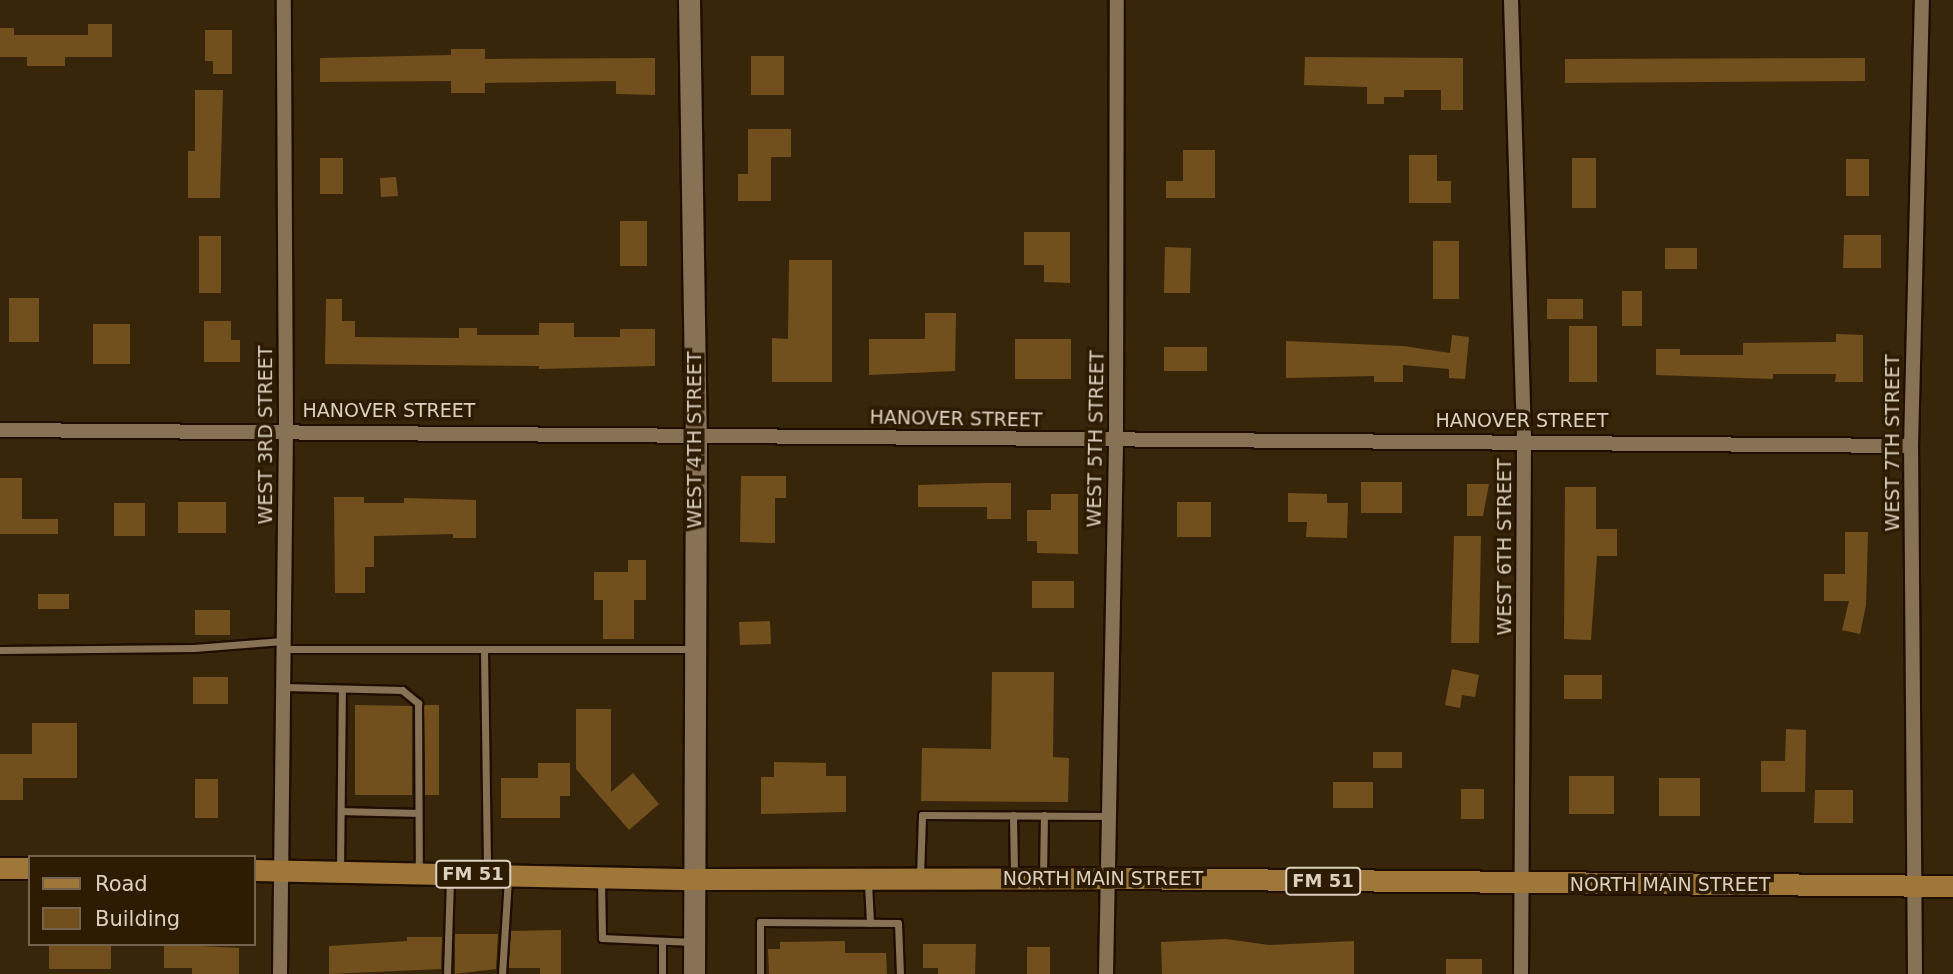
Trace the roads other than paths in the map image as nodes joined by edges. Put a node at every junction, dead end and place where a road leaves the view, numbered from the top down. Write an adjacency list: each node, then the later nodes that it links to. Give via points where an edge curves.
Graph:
1 (284, 0): 6 (street, WEST 3RD STREET)
2 (689, 0): 8 (main road, WEST 4TH STREET)
3 (1117, 0): 10 (street, WEST 5TH STREET)
4 (1511, 0): 9 (street, WEST 6TH STREET)
5 (1922, 0): 11 (street, WEST 7TH STREET)
6 (286, 429): 7 (street, HANOVER STREET); 8 (street, HANOVER STREET); 12 (street, WEST 3RD STREET)
7 (0, 430)
8 (696, 433): 10 (street, HANOVER STREET); 13 (main road, WEST 4TH STREET)
9 (1524, 440): 10 (street, HANOVER STREET); 11 (street, HANOVER STREET); 38 (street, WEST 6TH STREET)
10 (1116, 442): 22 (street, WEST 5TH STREET)
11 (1910, 446): 39 (street, WEST 7TH STREET)
12 (283, 645): 14 (lane); 15 (lane); 16 (street, WEST 3RD STREET)
13 (694, 649): 15 (lane); 37 (main road, WEST 4TH STREET)
14 (0, 650)
15 (484, 650): 30 (lane)
16 (283, 687): 17 (lane); 26 (street, WEST 3RD STREET)
17 (342, 688): 18 (lane); 19 (lane, via 402,690 418,703)
18 (341, 811): 19 (lane); 27 (lane)
19 (418, 813): 28 (lane)
20 (1013, 815): 21 (lane); 33 (lane, via 922,815); 34 (lane)
21 (1044, 815): 22 (lane); 35 (lane)
22 (1108, 816): 36 (street, WEST 5TH STREET)
23 (0, 868): 24 (main road)
24 (28, 868)
25 (256, 870): 26 (main road, NORTH MAIN STREET / FM 51)
26 (281, 870): 27 (main road, NORTH MAIN STREET / FM 51); 44 (street, WEST 3RD STREET)
27 (340, 871): 28 (main road, NORTH MAIN STREET / FM 51)
28 (419, 873): 29 (main road, NORTH MAIN STREET / FM 51)
29 (450, 873): 30 (main road, NORTH MAIN STREET / FM 51); 45 (lane)
30 (498, 875): 31 (main road, NORTH MAIN STREET / FM 51); 46 (lane)
31 (601, 877): 37 (main road, NORTH MAIN STREET / FM 51); 42 (lane, via 602,938)
32 (868, 878): 33 (main road, NORTH MAIN STREET / FM 51); 37 (main road, NORTH MAIN STREET / FM 51); 41 (lane)
33 (919, 878): 34 (main road, NORTH MAIN STREET / FM 51)
34 (1014, 878): 35 (main road, NORTH MAIN STREET / FM 51)
35 (1043, 878): 36 (main road, NORTH MAIN STREET / FM 51)
36 (1107, 878): 38 (main road, NORTH MAIN STREET / FM 51); 51 (street, WEST 5TH STREET)
37 (693, 879): 43 (main road, WEST 4TH STREET)
38 (1524, 884): 39 (main road, NORTH MAIN STREET / FM 51); 52 (street, WEST 6TH STREET)
39 (1915, 886): 40 (main road, NORTH MAIN STREET / FM 51); 53 (street, WEST 7TH STREET)
40 (1953, 886)
41 (870, 923): 49 (lane, via 760,922); 50 (lane, via 898,923)
42 (662, 941): 43 (lane); 47 (lane)
43 (693, 942): 48 (main road, WEST 4TH STREET)
44 (280, 974)
45 (447, 974)
46 (502, 974)
47 (662, 974)
48 (694, 974)
49 (760, 974)
50 (900, 974)
51 (1106, 974)
52 (1521, 974)
53 (1915, 974)

